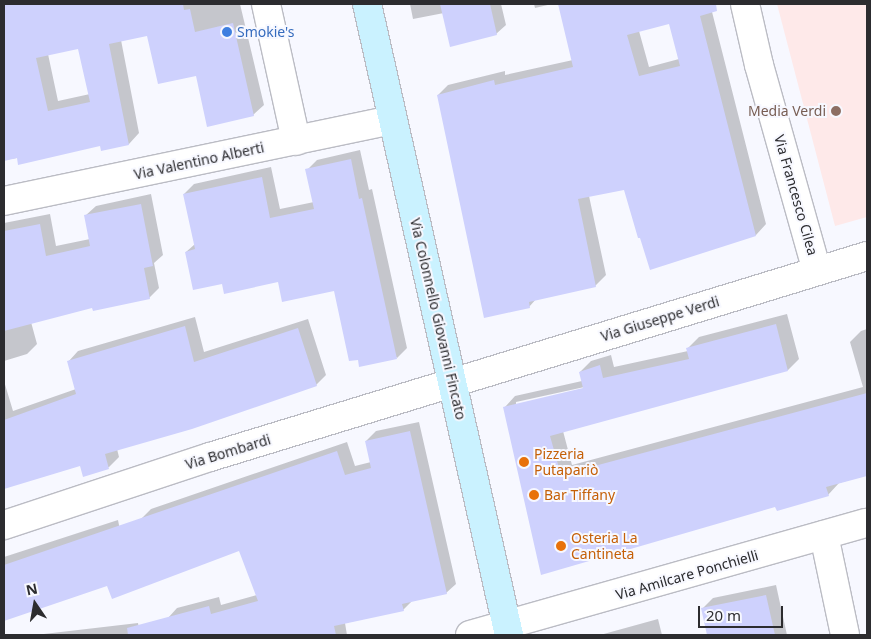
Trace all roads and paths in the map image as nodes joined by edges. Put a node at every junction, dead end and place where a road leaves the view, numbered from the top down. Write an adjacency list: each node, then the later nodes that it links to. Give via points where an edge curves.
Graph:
1 (266, 4): 5 (street)
2 (367, 4): 4 (main road, Via Colonnello Giovanni Fincato)
3 (744, 4): 8 (street, Via Francesco Cilea)
4 (393, 120): 5 (street, Via Valentino Alberti); 9 (main road, Via Colonnello Giovanni Fincato)
5 (296, 141): 6 (street, Via Valentino Alberti)
6 (4, 201)
7 (867, 256): 8 (street, Via Giuseppe Verdi)
8 (817, 271): 9 (street, Via Giuseppe Verdi)
9 (452, 382): 11 (street, Via Bombardi); 13 (main road, Via Colonnello Giovanni Fincato)
10 (867, 523): 12 (street, Via Amilcare Ponchielli)
11 (4, 524)
12 (824, 535): 13 (street, Via Amilcare Ponchielli); 15 (street)
13 (508, 630): 14 (street, Via Amilcare Ponchielli)
14 (470, 635)
15 (846, 635)

